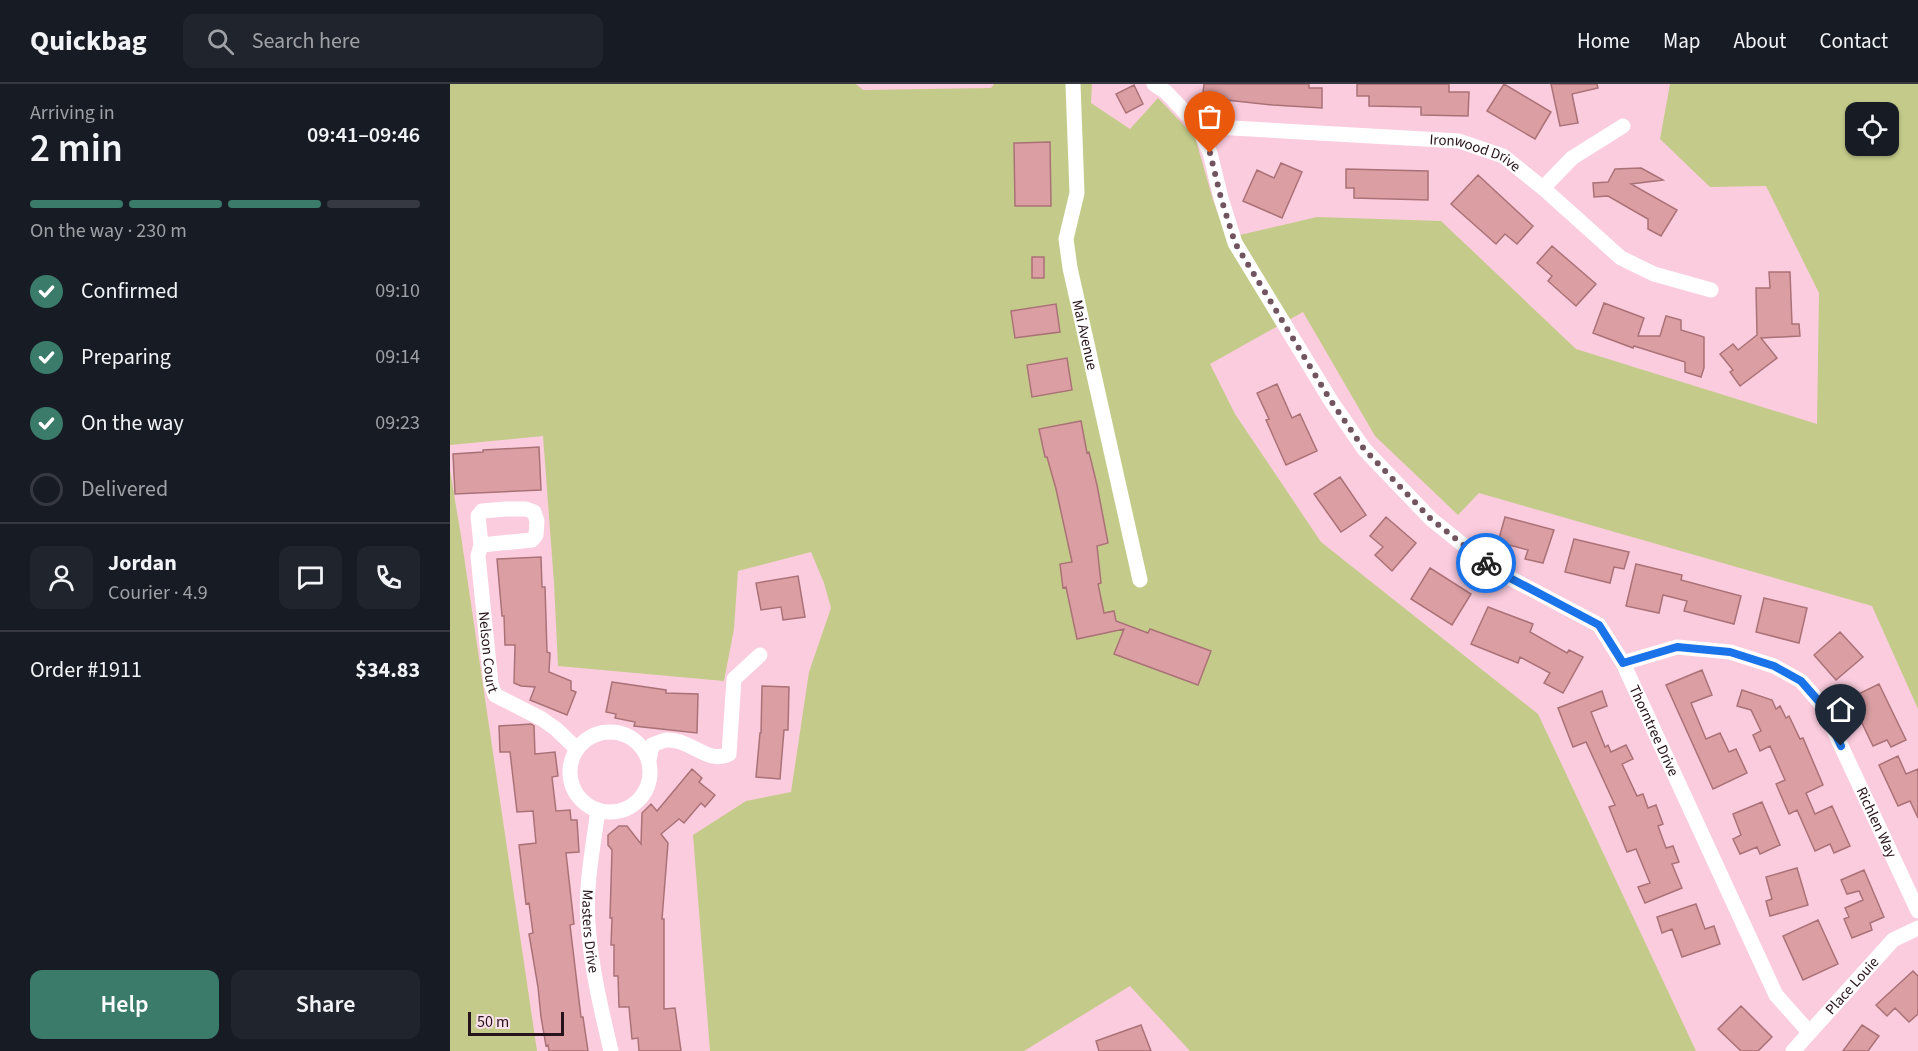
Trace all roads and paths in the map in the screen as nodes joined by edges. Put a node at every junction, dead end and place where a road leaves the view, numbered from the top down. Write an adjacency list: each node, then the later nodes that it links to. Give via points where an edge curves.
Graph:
1 (1073, 84): 8 (street, Mai Avenue, via 1077,193 1066,239)
2 (1154, 84): 3 (street, Thorntree Drive)
3 (1198, 126): 5 (street, Ironwood Drive, via 1459,141 1503,156); 10 (street, Thorntree Drive, via 1210,153 1235,243 1364,449 1431,519 1493,569 1599,625)
4 (1623, 126): 5 (street, via 1572,158)
5 (1543, 188): 6 (street, Ironwood Drive, via 1622,258 1654,274)
6 (1711, 290)
7 (481, 544): 11 (street, Nelson Court, via 478,555 495,695 542,719)
8 (1140, 580)
9 (760, 655): 12 (street, via 734,679 729,753 711,756 695,747 666,740 652,745)
10 (1623, 663): 14 (street, Richlen Way, via 1677,647 1730,652 1774,666 1801,681 1822,705); 16 (street, Thorntree Drive, via 1776,994)
11 (578, 749): 12 (street, via 598,734 623,734 643,749); 13 (street, via 572,760 572,784 578,796)
12 (649, 760): 13 (street, via 649,785 643,796 623,810)
13 (598, 810): 17 (street, Masters Drive, via 588,883 588,924 596,991)
14 (1918, 911)
15 (1918, 928): 16 (street, Place Louie, via 1893,940)
16 (1809, 1032): 18 (street, Place Louie)
17 (611, 1051)
18 (1793, 1051)

